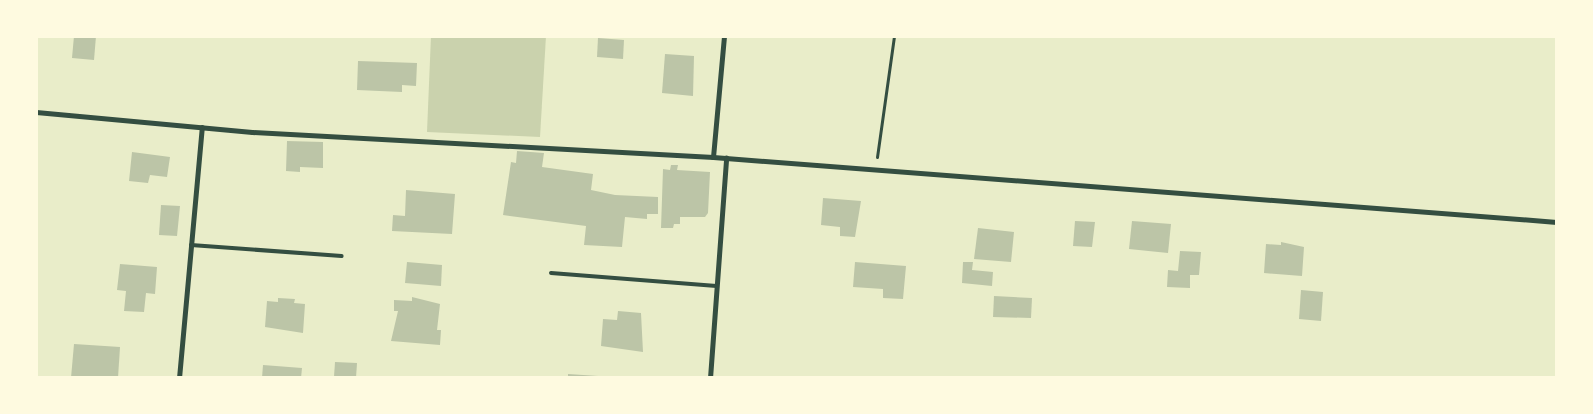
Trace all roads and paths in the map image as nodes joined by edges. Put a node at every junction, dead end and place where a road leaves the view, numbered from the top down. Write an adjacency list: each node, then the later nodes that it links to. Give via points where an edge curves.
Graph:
1 (724, 36): 5 (street)
2 (894, 36): 7 (path)
3 (36, 112): 4 (street)
4 (202, 127): 5 (street); 9 (street)
5 (712, 157): 6 (street)
6 (726, 158): 7 (street); 12 (street)
7 (876, 170): 8 (street)
8 (1557, 222)
9 (191, 245): 10 (lane); 13 (street)
10 (342, 256)
11 (551, 273): 12 (lane)
12 (716, 286): 14 (street)
13 (179, 378)
14 (710, 378)

